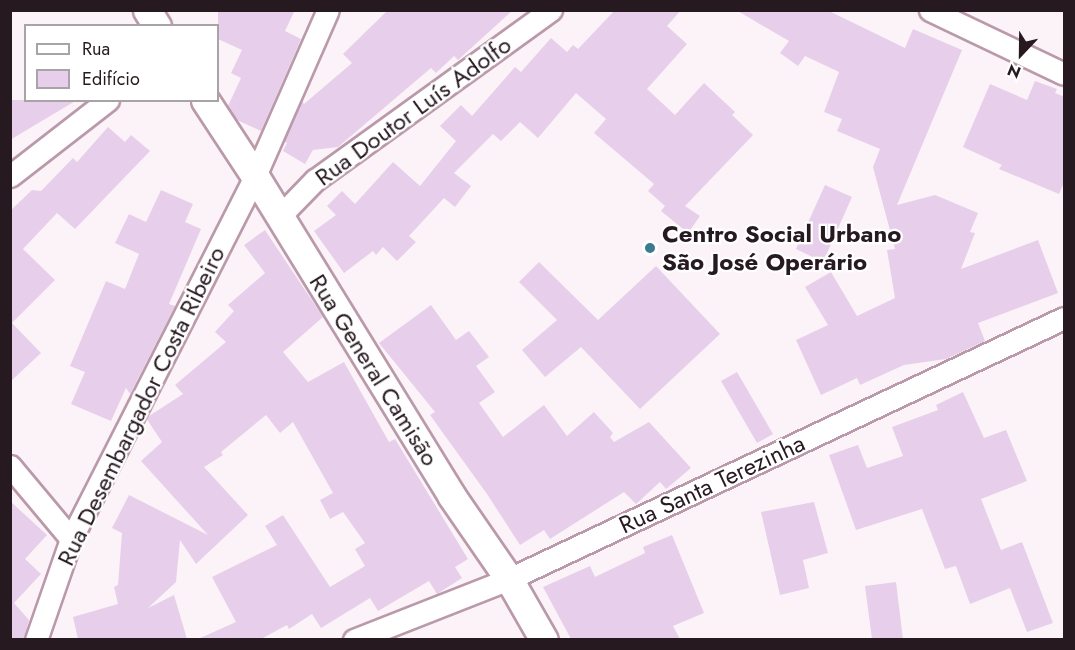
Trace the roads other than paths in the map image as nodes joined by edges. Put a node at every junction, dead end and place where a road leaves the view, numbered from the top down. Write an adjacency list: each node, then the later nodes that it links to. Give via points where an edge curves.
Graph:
1 (147, 10): 5 (street)
2 (328, 10): 10 (street, Rua Desembargador Costa Ribeiro)
3 (551, 10): 11 (street, Rua Doutor Luís Adolfo, via 315,180)
4 (930, 10): 6 (street)
5 (156, 24)
6 (1065, 74)
7 (105, 102): 9 (street)
8 (207, 102): 10 (street, Rua General Camisão)
9 (10, 176)
10 (255, 176): 11 (street, Rua General Camisão); 14 (street, Rua Desembargador Costa Ribeiro)
11 (279, 217): 15 (street, Rua General Camisão, via 451,495)
12 (1065, 318): 15 (street, Rua Santa Terezinha)
13 (10, 466): 14 (street)
14 (71, 539): 16 (street, Rua Desembargador Costa Ribeiro)
15 (509, 579): 17 (street, Rua Santa Terezinha); 18 (street, Rua General Camisão)
16 (36, 639)
17 (354, 639)
18 (544, 639)

